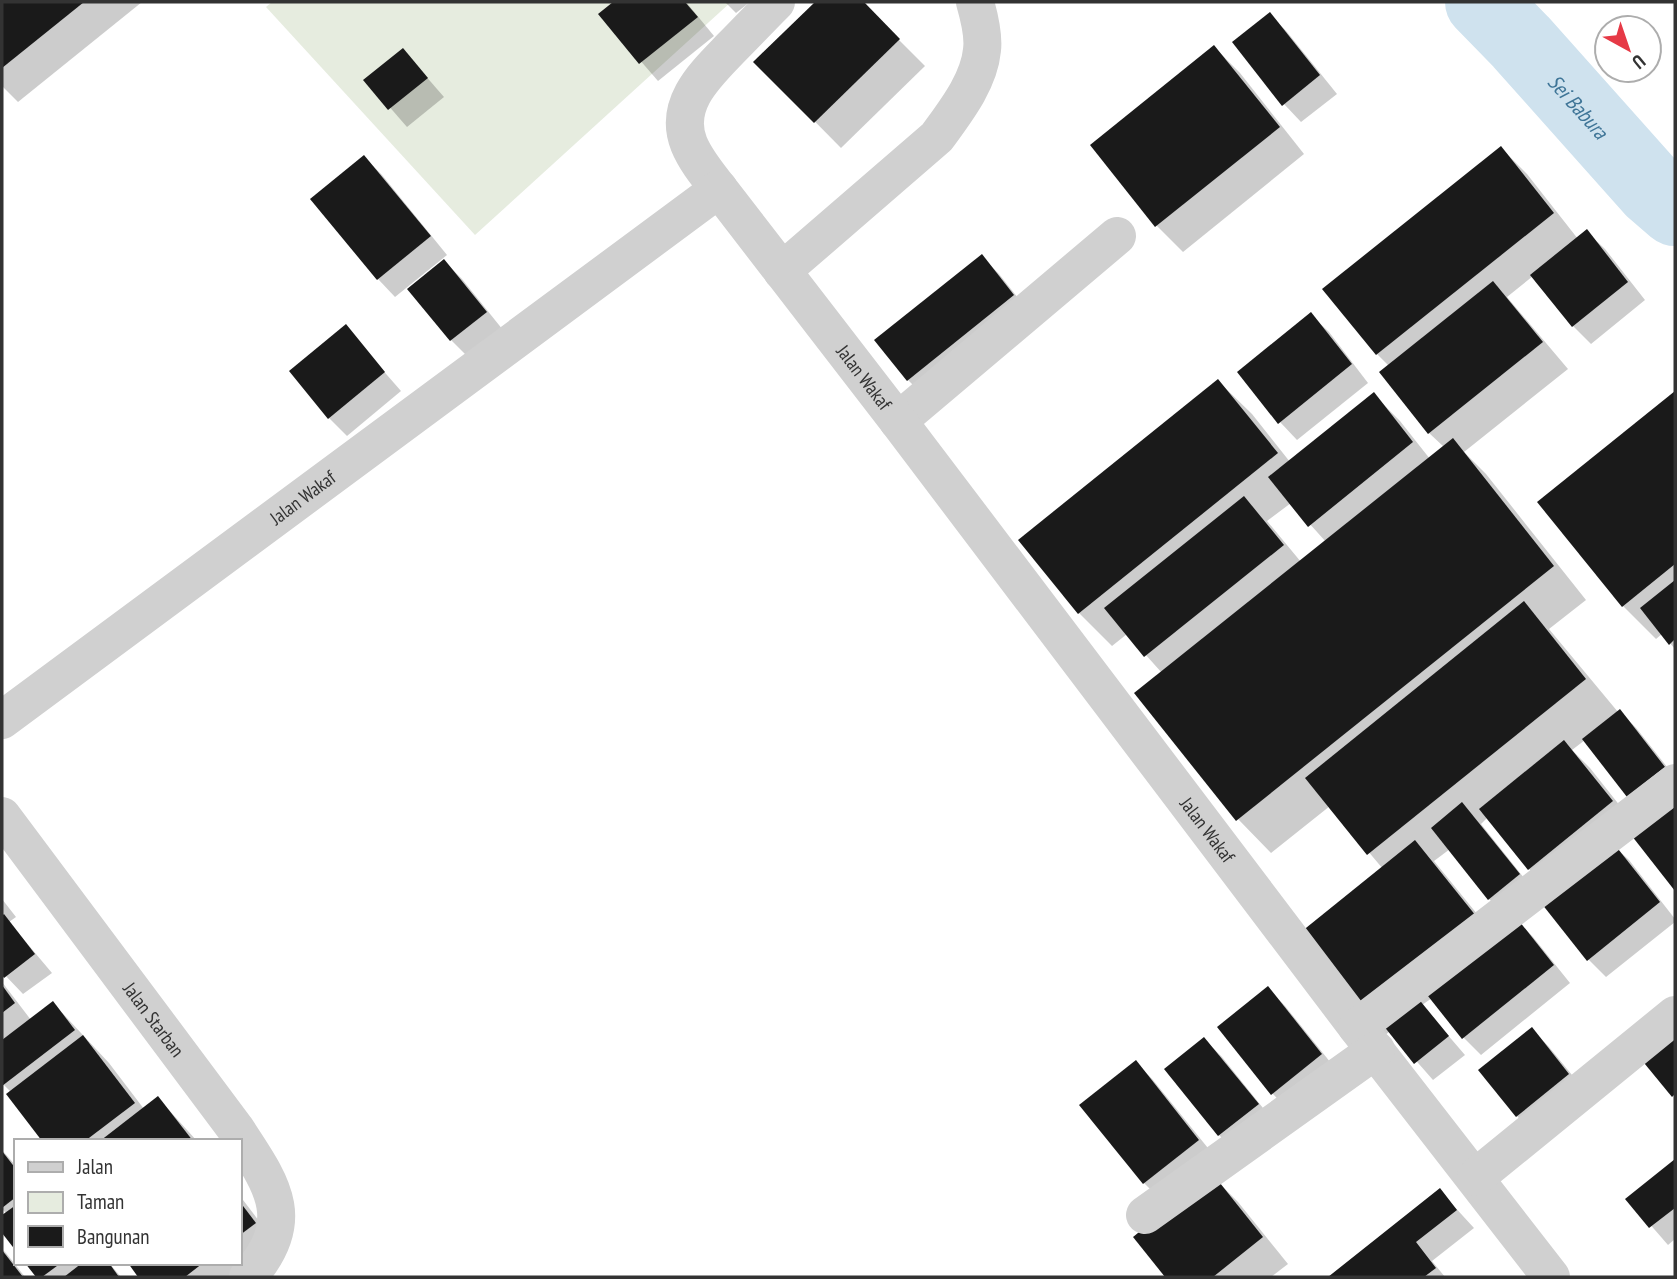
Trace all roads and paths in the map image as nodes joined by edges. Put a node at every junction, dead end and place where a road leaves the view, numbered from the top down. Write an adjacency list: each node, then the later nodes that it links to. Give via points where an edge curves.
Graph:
1 (776, 2): 3 (street, via 703,76 688,102 688,143)
2 (975, 2): 5 (street, via 982,51 973,82 956,112 937,137)
3 (719, 189): 5 (street, Jalan Wakaf); 7 (street, Jalan Wakaf)
4 (1117, 236): 6 (street)
5 (782, 271): 6 (street, Jalan Wakaf)
6 (898, 421): 11 (street, Jalan Wakaf)
7 (2, 720)
8 (1675, 783): 11 (street)
9 (2, 817): 14 (street, Jalan Starban, via 236,1128 272,1190 277,1209 274,1234 260,1264)
10 (1675, 1015): 12 (street)
11 (1367, 1038): 12 (street, Jalan Wakaf); 13 (street)
12 (1476, 1177): 15 (street, Jalan Wakaf)
13 (1145, 1215)
14 (248, 1277)
15 (1551, 1277)

